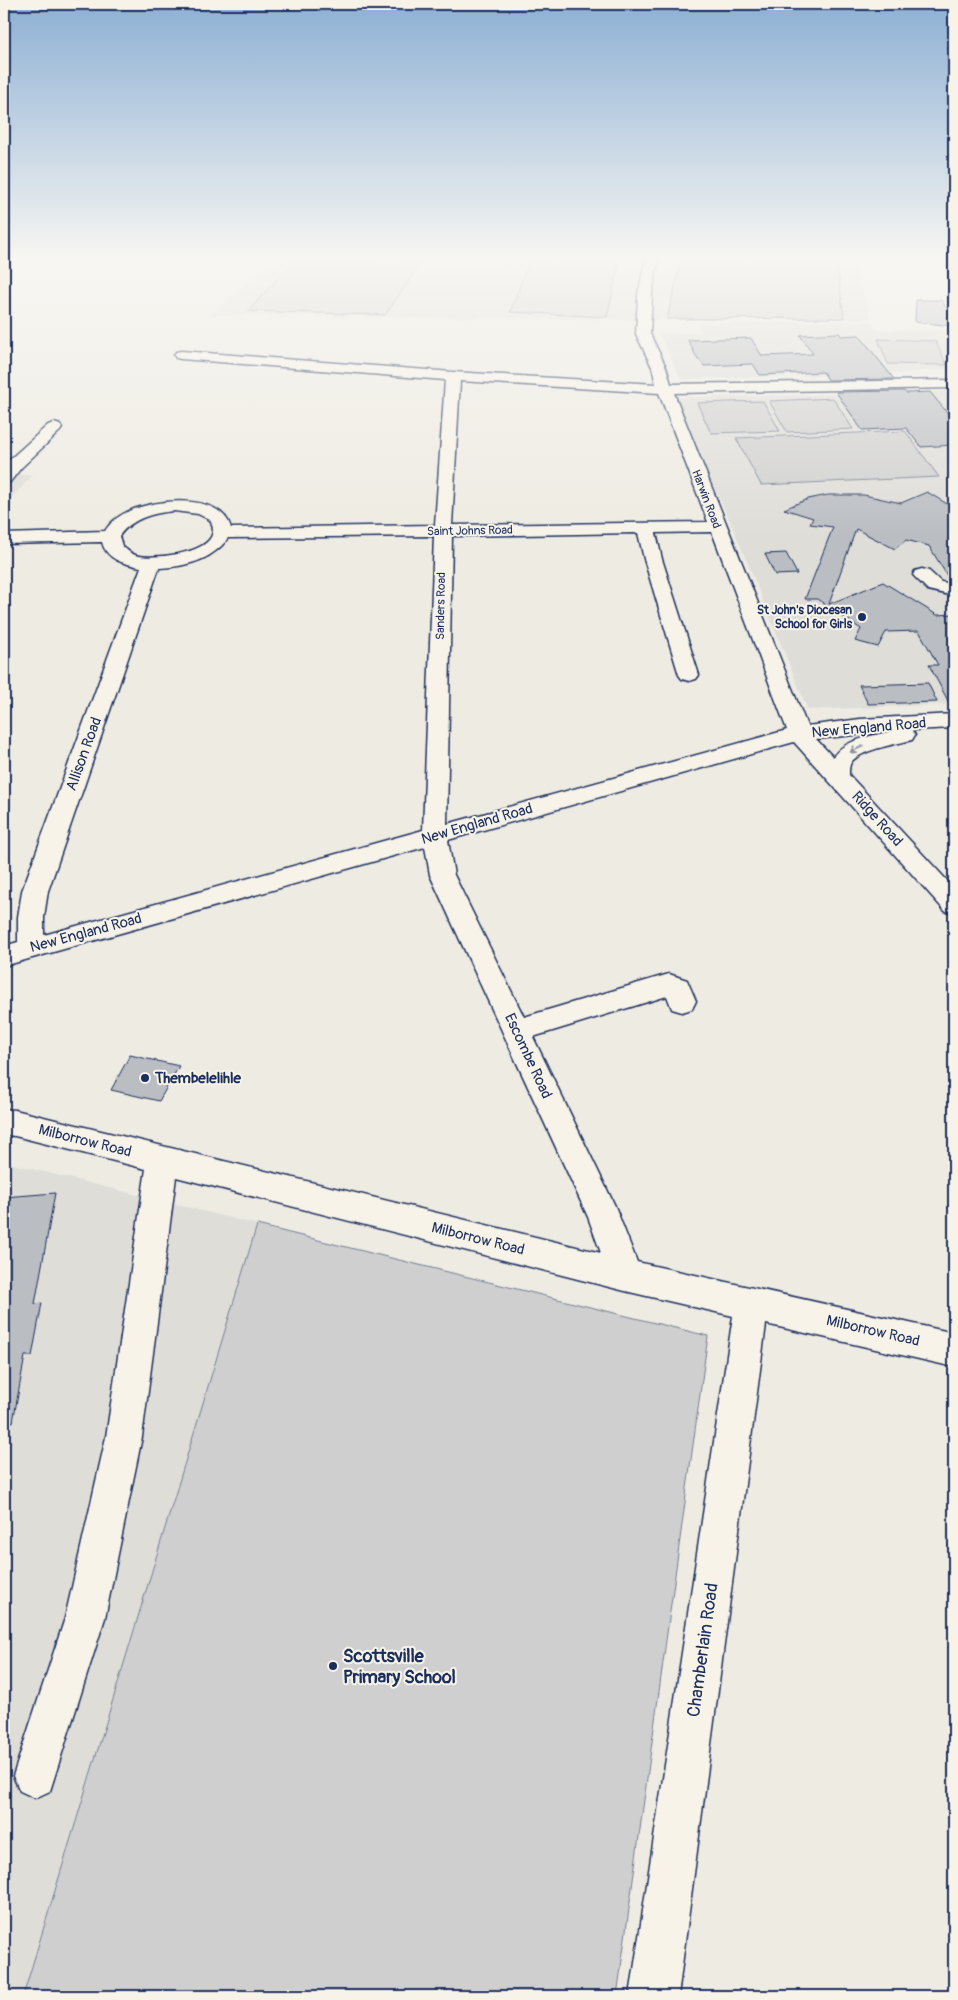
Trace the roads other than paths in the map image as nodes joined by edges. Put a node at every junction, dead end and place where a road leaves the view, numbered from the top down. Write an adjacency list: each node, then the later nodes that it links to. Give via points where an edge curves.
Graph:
1 (651, 351): 5 (street, Harwin Road)
2 (182, 355): 3 (street)
3 (453, 376): 5 (street); 11 (street, Sanders Road)
4 (954, 384): 5 (street)
5 (665, 390): 9 (street, Harwin Road)
6 (54, 428): 7 (street)
7 (9, 463): 8 (street)
8 (4, 478)
9 (717, 527): 10 (street, Saint Johns Road); 20 (street, Harwin Road)
10 (646, 528): 11 (street, Saint Johns Road); 18 (street)
11 (443, 532): 12 (street, Saint Johns Road); 22 (street, Sanders Road)
12 (222, 533): 13 (street, via 222,525 216,517 205,511 174,506 126,518); 15 (street, via 214,545 198,555)
13 (110, 536): 14 (street); 15 (street, via 113,549 128,559)
14 (4, 539)
15 (152, 563): 24 (street, Allison Road, via 35,891)
16 (922, 575): 17 (street, via 934,586)
17 (954, 590)
18 (689, 675)
19 (954, 721): 20 (street, New England Road, via 860,726); 21 (street, one-way to 21, via 864,746 845,755 837,768)
20 (799, 734): 21 (street, Ridge Road); 22 (street, New England Road)
21 (838, 776): 23 (street, Ridge Road)
22 (436, 836): 24 (street, New England Road); 27 (street, Escombe Road, via 442,875)
23 (954, 904)
24 (31, 948): 25 (street, New England Road)
25 (4, 956)
26 (682, 1001): 27 (street, via 676,988 669,985)
27 (516, 1031): 30 (street, Escombe Road, via 604,1216)
28 (4, 1122): 29 (street, Milborrow Road)
29 (163, 1160): 30 (street, Milborrow Road); 33 (street, via 124,1437 85,1618)
30 (625, 1275): 31 (street, Milborrow Road)
31 (752, 1304): 32 (street, Milborrow Road); 34 (street, Chamberlain Road)
32 (954, 1350)
33 (34, 1776)
34 (654, 1996)

